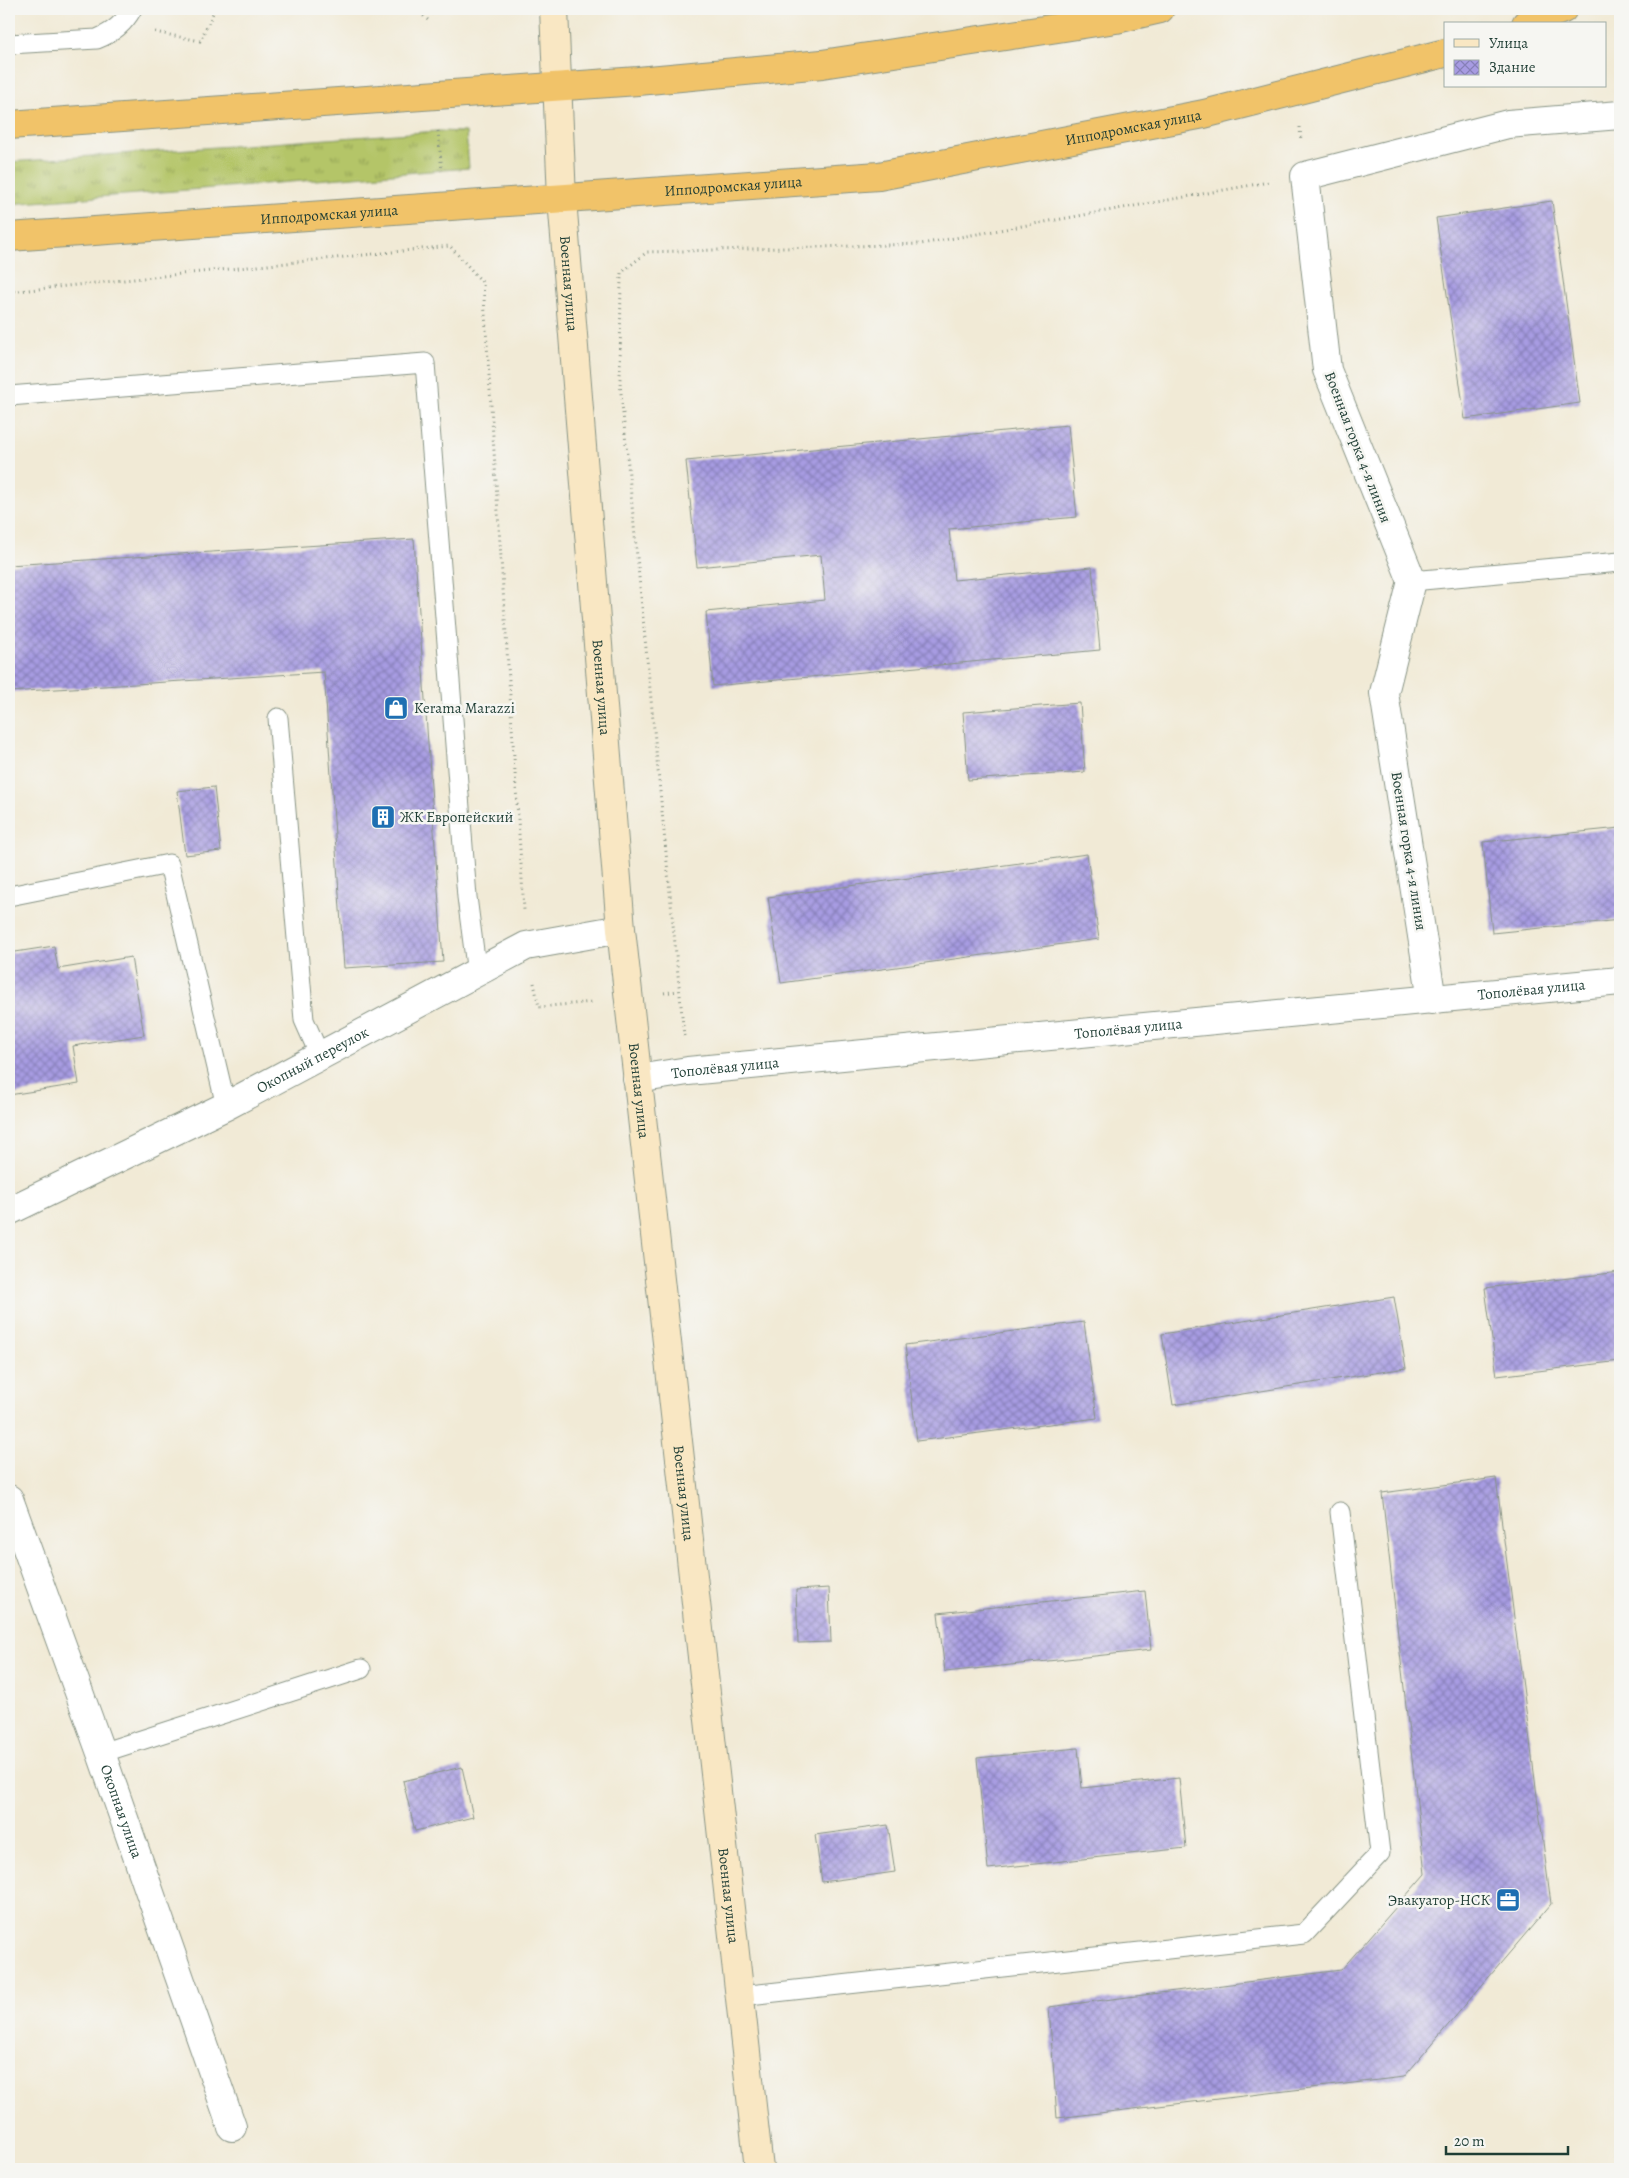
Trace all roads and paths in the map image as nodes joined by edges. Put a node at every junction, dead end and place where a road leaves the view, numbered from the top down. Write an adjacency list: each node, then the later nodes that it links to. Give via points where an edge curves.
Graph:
1 (132, 9): 9 (lane)
2 (215, 9): 9 (path, via 200,41)
3 (416, 9): 7 (path)
4 (554, 9): 12 (main road, Военная улица)
5 (1160, 9): 12 (highway, via 1116,19 822,64)
6 (1563, 9): 8 (highway)
7 (430, 22)
8 (1531, 22)
9 (120, 25): 10 (lane, via 97,39)
10 (9, 44)
11 (1444, 53): 13 (highway, Ипподромская улица)
12 (559, 86): 15 (highway); 19 (main road, Военная улица)
13 (1296, 91): 18 (path); 19 (highway, Ипподромская улица, via 1204,114 879,176)
14 (1620, 115): 18 (street, via 1508,124)
15 (9, 125)
16 (438, 131): 17 (path)
17 (442, 171)
18 (1304, 176): 23 (street, Военная горка 4-я линия, via 1327,370); 31 (path, via 921,244 647,252 621,273 620,383)
19 (562, 199): 20 (highway, Ипподромская улица); 26 (main road, Военная улица)
20 (9, 237)
21 (9, 396): 27 (lane, via 425,363 466,887)
22 (1620, 562): 23 (lane)
23 (1412, 581): 29 (street, Военная горка 4-я линия, via 1384,693)
24 (278, 718): 30 (lane, via 304,1020)
25 (9, 896): 33 (lane, via 169,864)
26 (620, 928): 27 (street, Окопный переулок, via 526,946); 32 (main road, Военная улица)
27 (477, 974): 30 (street, Окопный переулок)
28 (1620, 982): 29 (street, Тополёвая улица)
29 (1432, 1000): 31 (street, Тополёвая улица)
30 (320, 1056): 33 (street, Окопный переулок)
31 (688, 1071): 32 (street, Тополёвая улица)
32 (637, 1079): 39 (main road, Военная улица)
33 (226, 1106): 34 (street, Окопный переулок)
34 (9, 1210)
35 (9, 1499): 38 (street, Окопная улица)
36 (1340, 1512): 39 (lane, via 1380,1853 1304,1934)
37 (361, 1669): 38 (lane)
38 (101, 1753): 40 (street, Окопная улица)
39 (740, 1996): 41 (main road, Военная улица)
40 (232, 2127)
41 (759, 2169)

